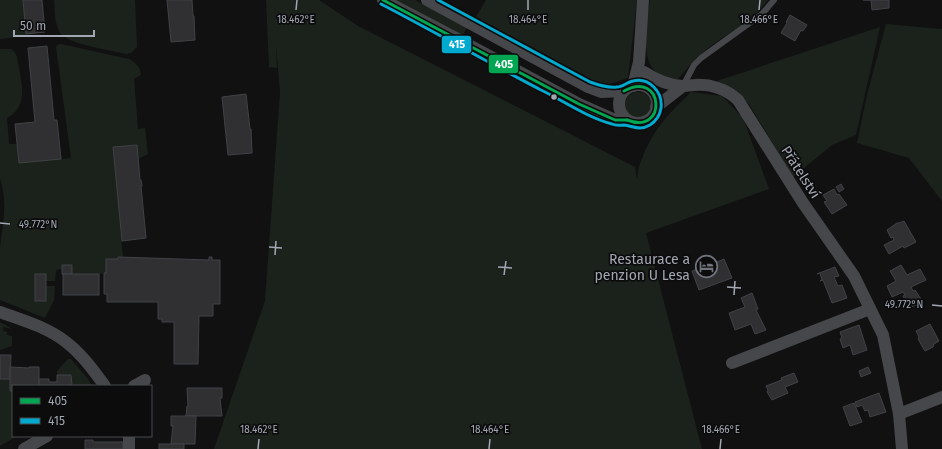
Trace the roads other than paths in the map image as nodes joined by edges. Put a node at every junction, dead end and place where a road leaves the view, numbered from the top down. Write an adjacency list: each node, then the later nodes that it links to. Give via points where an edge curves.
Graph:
1 (383, 0): 11 (street, via 579,104 615,120)
2 (427, 0): 9 (street, via 588,87 601,92)
3 (643, 0): 5 (street)
4 (774, 0): 7 (lane, via 762,14 694,65)
5 (642, 67): 6 (street, Přátelství, via 658,80); 8 (street); 9 (street)
6 (669, 83): 7 (street, Přátelství); 8 (street)
7 (683, 86): 10 (street); 12 (street, Přátelství, via 714,87 738,100 803,203 854,276)
8 (648, 88): 9 (street, via 638,85); 10 (street, via 656,99)
9 (628, 89): 11 (street, via 620,97 619,103 622,115)
10 (656, 107): 11 (street, via 654,115 646,121 633,123)
11 (627, 120)
12 (870, 309): 14 (street); 19 (street, Přátelství, via 883,335)
13 (0, 312): 16 (street, via 65,341 87,361)
14 (732, 363)
15 (145, 380): 17 (street)
16 (104, 385)
17 (136, 385)
18 (942, 397): 19 (street)
19 (899, 414): 24 (street, Přátelství)
20 (45, 437): 22 (street)
21 (129, 437): 23 (street)
22 (24, 449)
23 (129, 449)
24 (902, 449)

